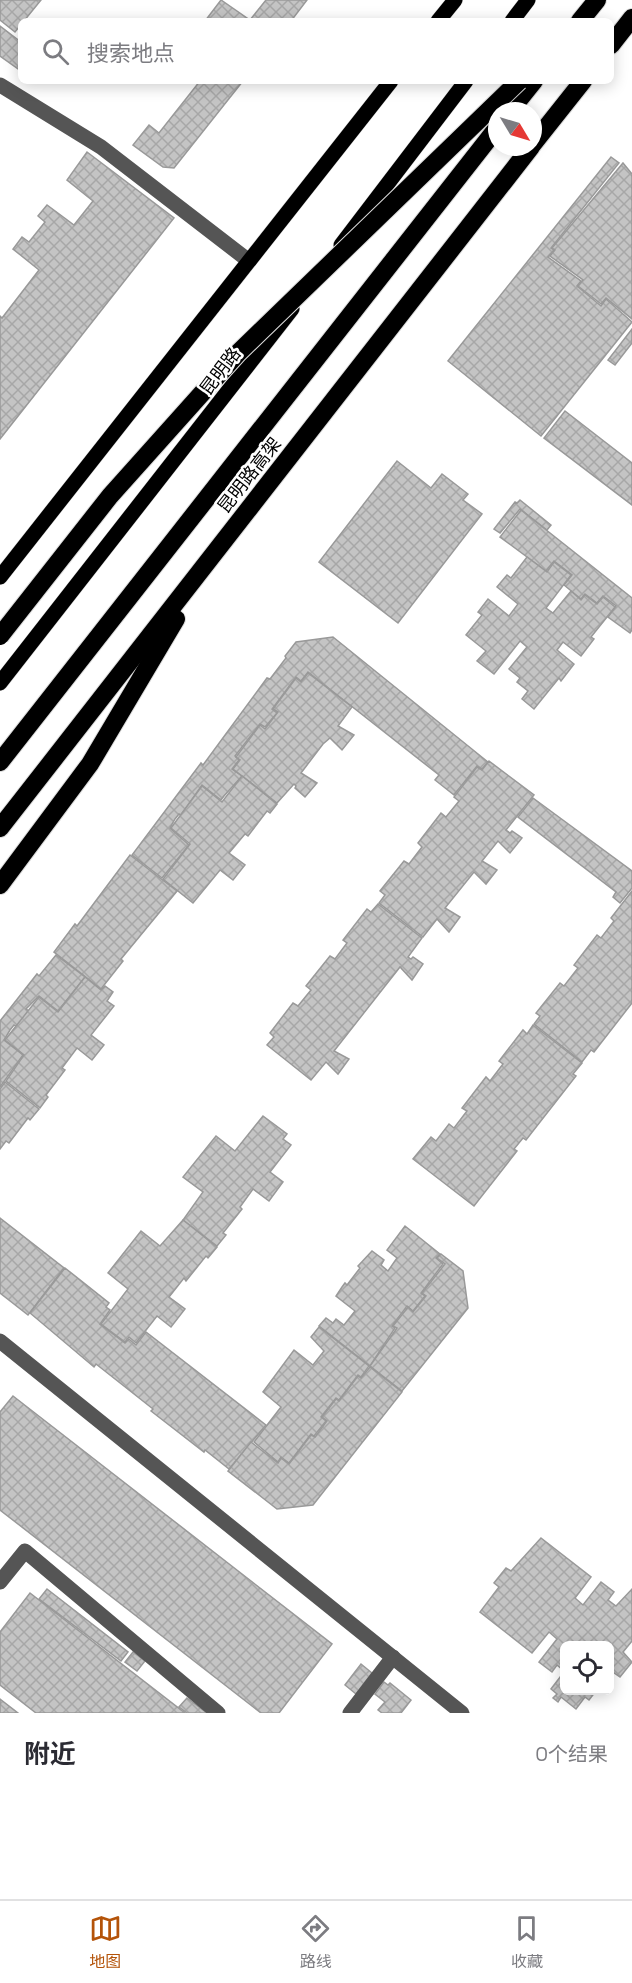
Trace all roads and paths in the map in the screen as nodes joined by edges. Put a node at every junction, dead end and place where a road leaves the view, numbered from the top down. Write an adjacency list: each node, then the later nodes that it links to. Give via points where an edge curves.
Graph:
1 (455, 0): 4 (main road)
2 (528, 0): 5 (main road)
3 (597, 0): 6 (highway)
4 (440, 18)
5 (514, 18)
6 (582, 18)
7 (632, 18): 8 (highway)
8 (614, 41)
9 (389, 84): 19 (main road)
10 (464, 84): 23 (main road, 昆明路)
11 (516, 84): 22 (highway, bridge, via 238,353 110,496)
12 (532, 84): 15 (highway)
13 (581, 84): 16 (highway, 昆明路高架)
14 (0, 85): 19 (street, via 102,147)
15 (517, 102)
16 (542, 133)
17 (488, 139): 24 (highway, 昆明路高架)
18 (524, 156): 20 (highway, 昆明路高架)
19 (249, 261): 21 (main road)
20 (212, 558): 25 (highway, 昆明路高架); 26 (highway, via 90,764)
21 (0, 577)
22 (0, 636)
23 (0, 683)
24 (0, 762)
25 (0, 828)
26 (0, 885)
27 (0, 1341): 29 (street)
28 (0, 1582): 30 (street, via 25,1551)
29 (393, 1657): 31 (street); 32 (street)
30 (218, 1713)
31 (350, 1713)
32 (462, 1713)

